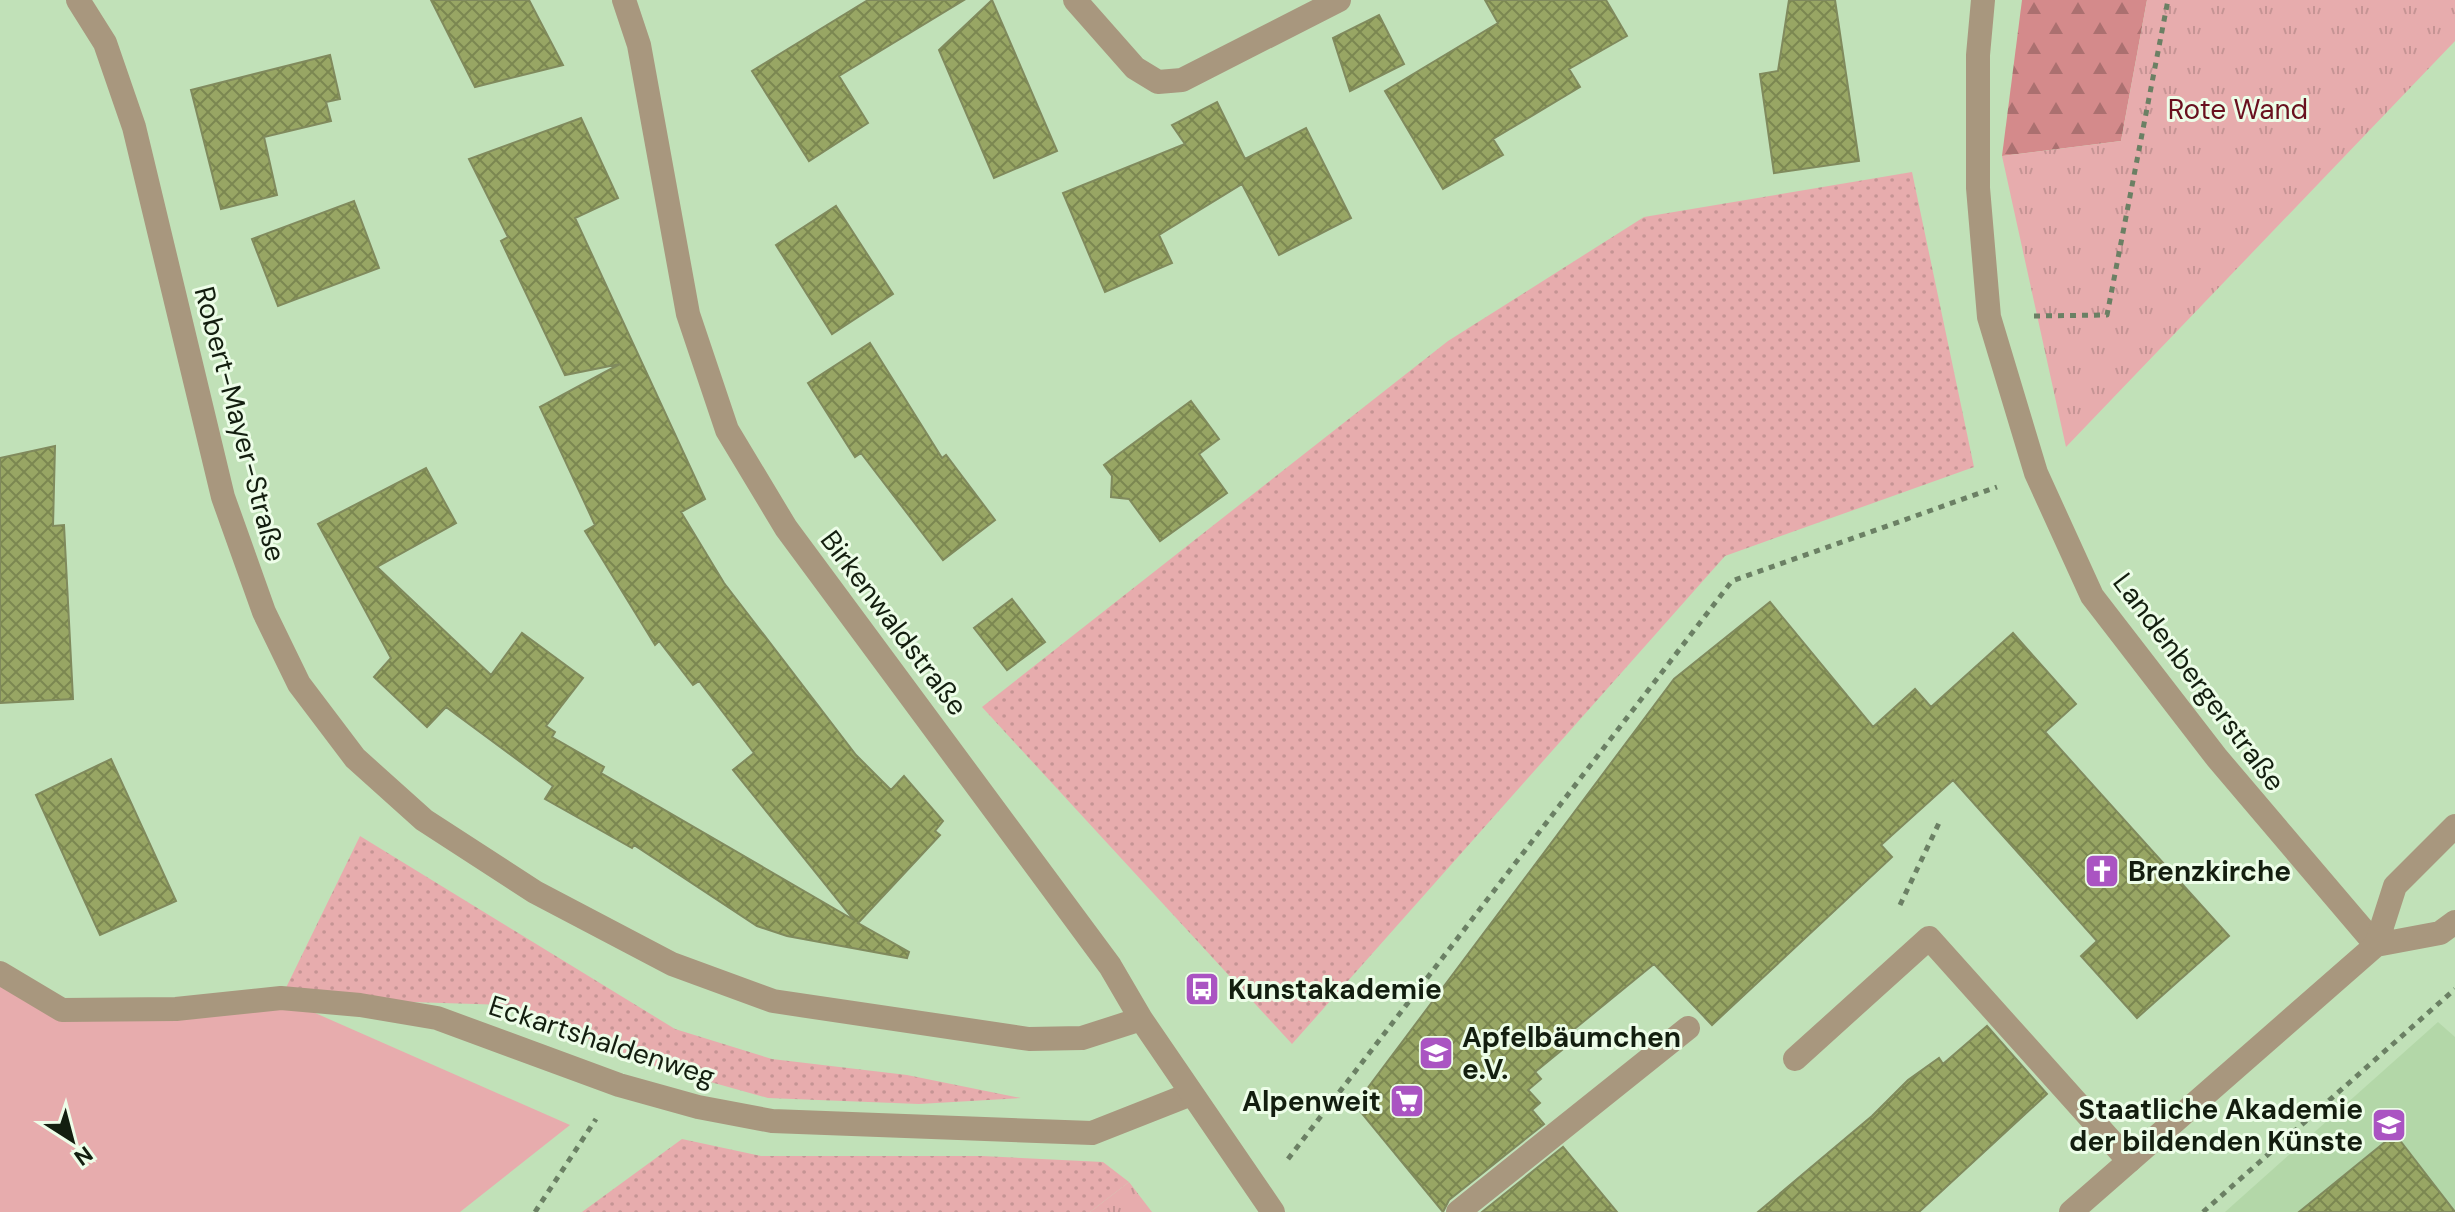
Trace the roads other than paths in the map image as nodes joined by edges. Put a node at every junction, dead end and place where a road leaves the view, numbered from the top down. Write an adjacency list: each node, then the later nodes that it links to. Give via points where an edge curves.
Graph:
1 (78, 0): 10 (street, Robert-Mayer-Straße, via 105,43 134,127 223,497 264,612 299,684 355,758 424,820 535,892 672,964 773,1001 1029,1039 1082,1038)
2 (624, 0): 10 (street, Birkenwaldstraße, via 639,45 688,314 727,430 786,528 1068,907)
3 (1075, 0): 4 (street, via 1135,68 1158,82 1182,80)
4 (1339, 0)
5 (1983, 0): 8 (street, Landenbergerstraße, via 1978,188 1989,317 2036,473 2092,596 2227,770)
6 (2455, 826): 8 (street, via 2395,886)
7 (2455, 922): 8 (street, via 2440,933)
8 (2376, 945): 14 (street)
9 (0, 973): 13 (street, Eckartshaldenweg, via 62,1010 176,1009 281,998 437,1018 619,1085 772,1121 1092,1133)
10 (1141, 1019): 13 (street, Birkenwaldstraße)
11 (1688, 1028): 16 (street)
12 (1795, 1059): 14 (street, via 1929,938)
13 (1191, 1094): 15 (street, Birkenwaldstraße)
14 (2129, 1161): 17 (street)
15 (1266, 1204)
16 (1458, 1212)
17 (2071, 1212)

